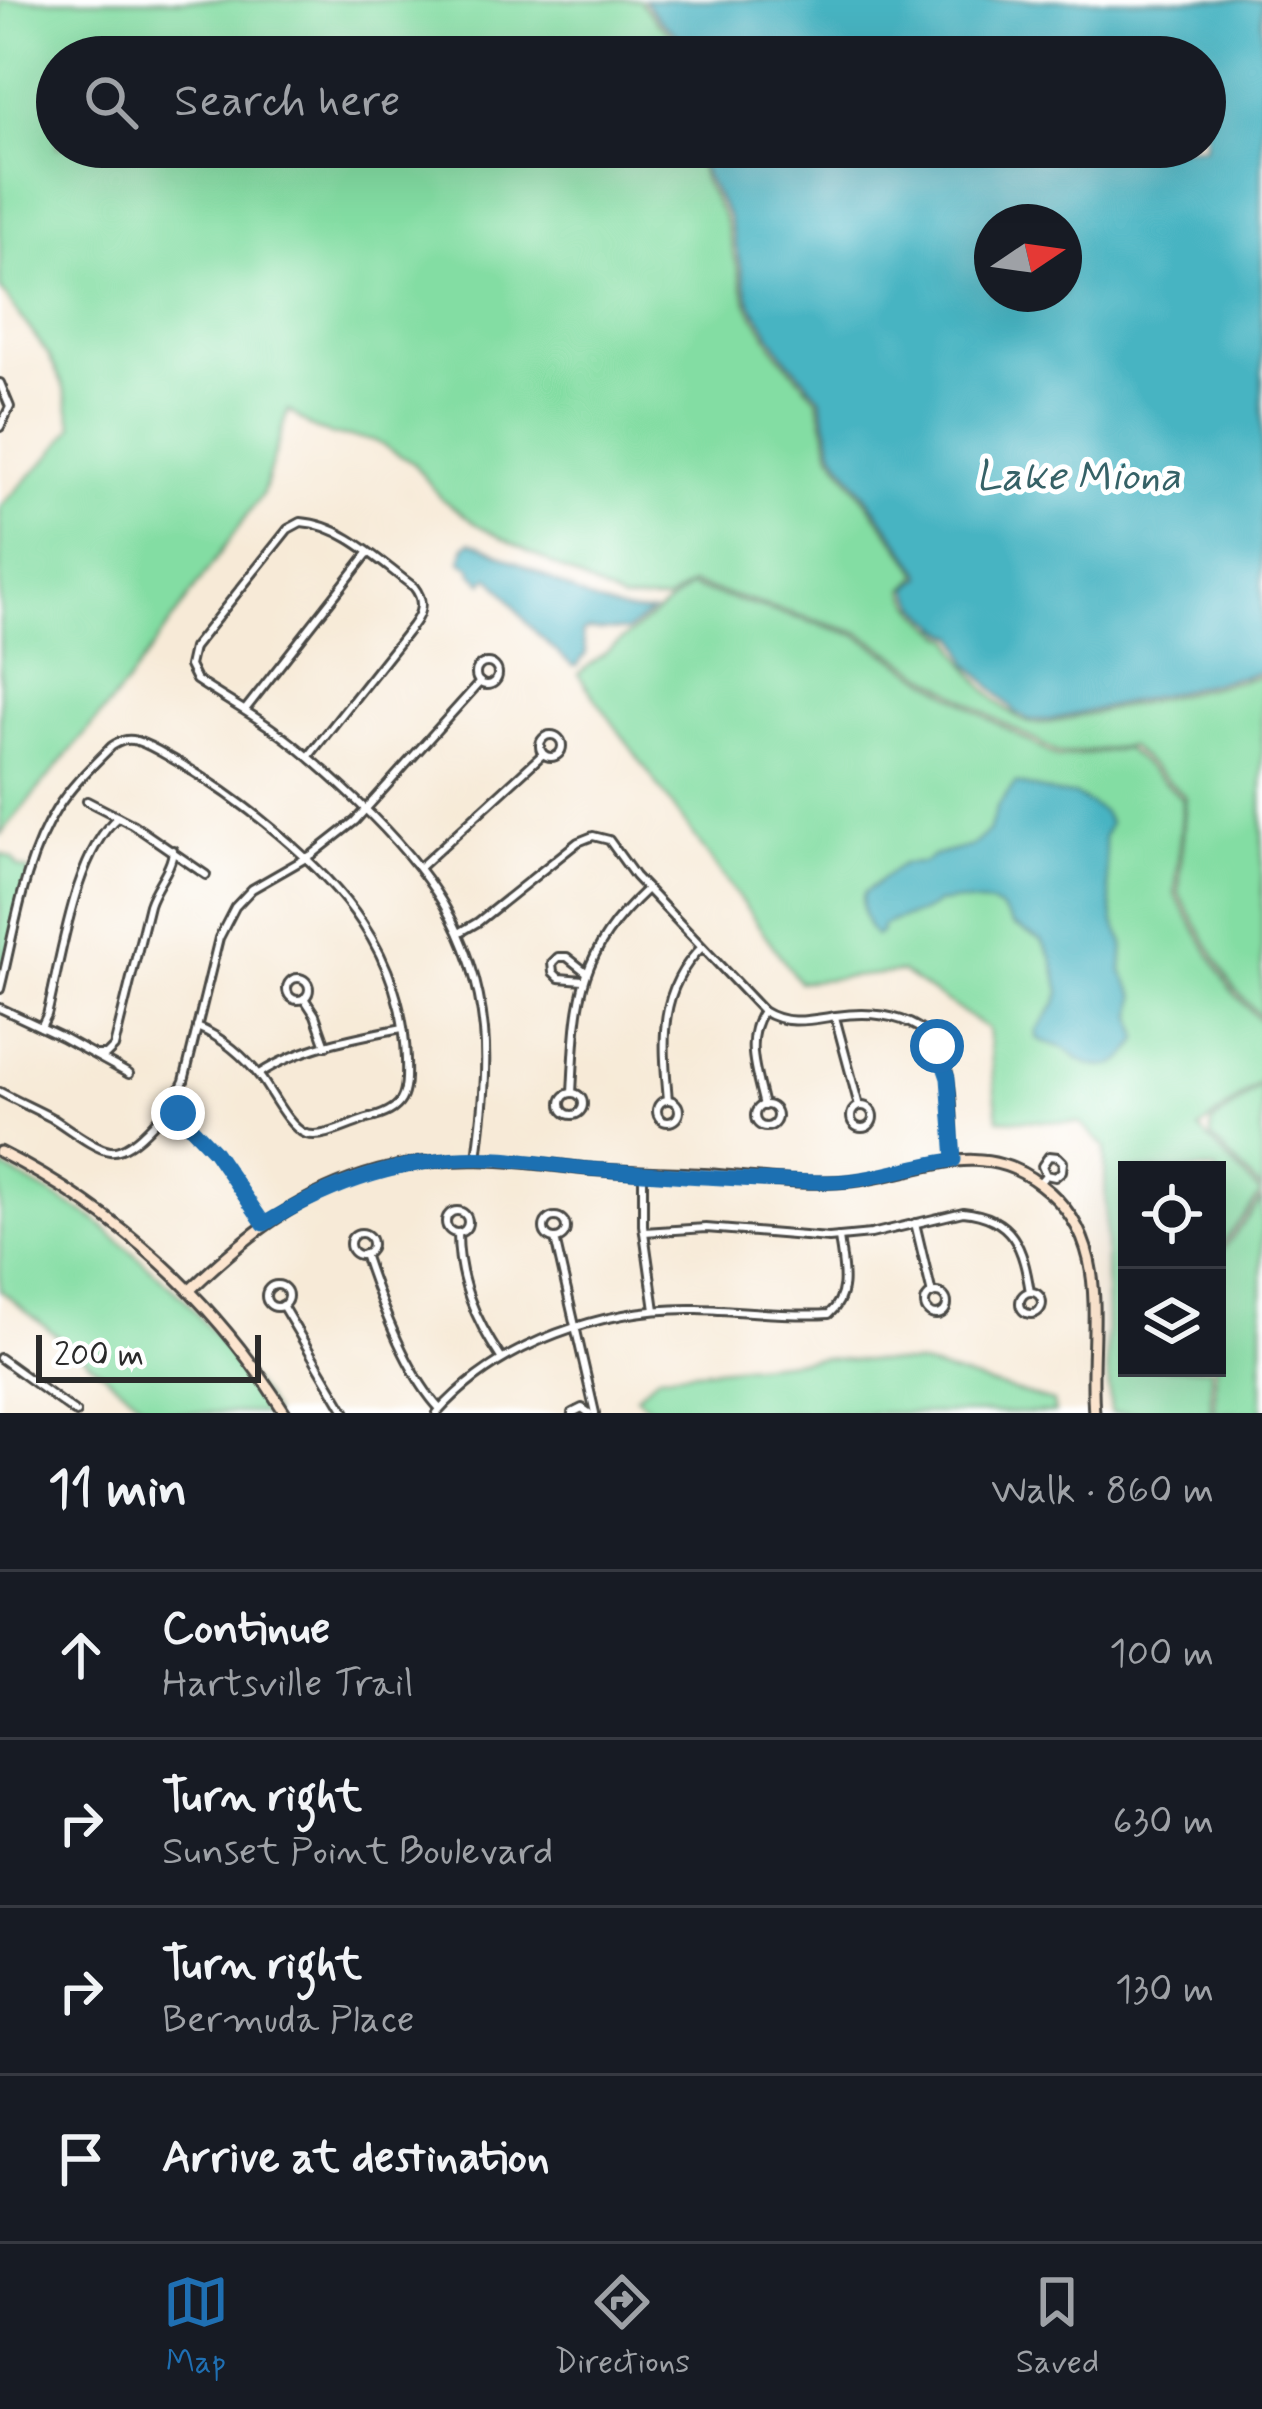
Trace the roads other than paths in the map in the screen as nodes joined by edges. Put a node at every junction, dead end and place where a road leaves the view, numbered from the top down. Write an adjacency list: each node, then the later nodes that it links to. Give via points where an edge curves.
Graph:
1 (0, 383): 2 (street, via 10,407)
2 (0, 427)
3 (368, 553): 5 (street); 5 (street, via 317,524 293,524 193,648 196,680); 7 (street, via 414,587 421,613)
4 (479, 682): 9 (street)
5 (245, 710): 7 (street)
6 (543, 754): 13 (street)
7 (309, 756): 9 (street)
8 (87, 801): 10 (street)
9 (367, 810): 12 (street); 13 (street)
10 (118, 817): 11 (street); 24 (street, via 83,871)
11 (173, 850): 14 (street); 28 (street, via 149,905 114,1046)
12 (304, 859): 19 (street, via 202,777 135,740 119,741 45,828); 25 (street, via 252,889 229,916); 26 (street, via 371,938)
13 (420, 867): 16 (street)
14 (206, 874)
15 (647, 889): 16 (street, via 615,845 586,838); 17 (street); 18 (street, via 618,919)
16 (459, 933): 38 (street, via 484,1025)
17 (702, 947): 22 (street); 33 (street, via 665,1012)
18 (585, 976): 18 (street, via 559,978 552,963 567,957); 32 (street)
19 (0, 989)
20 (304, 998): 27 (street)
21 (0, 1008): 24 (street)
22 (763, 1011): 23 (street, via 794,1022); 35 (street, via 752,1043)
23 (835, 1017): 36 (street); 39 (street, via 898,1018 937,1046 948,1078)
24 (41, 1027): 28 (street)
25 (197, 1027): 30 (street); 34 (street)
26 (403, 1028): 27 (street); 30 (street, via 404,1094 384,1116 305,1133)
27 (326, 1046): 30 (street)
28 (96, 1055): 29 (street)
29 (129, 1075)
30 (259, 1075)
31 (0, 1092): 34 (street, via 112,1151 134,1142)
32 (572, 1093)
33 (668, 1100)
34 (170, 1105): 42 (street, via 214,1151)
35 (764, 1106)
36 (860, 1106)
37 (0, 1152): 48 (street, via 104,1215)
38 (477, 1159): 40 (street); 42 (street, via 377,1172)
39 (954, 1160): 40 (street, via 847,1181); 63 (street, via 1042,1179 1081,1232 1094,1279)
40 (644, 1172): 43 (street)
41 (915, 1223): 45 (street); 49 (street, via 963,1212 988,1218 1022,1251); 50 (street)
42 (264, 1224): 48 (street)
43 (644, 1232): 45 (street); 52 (street)
44 (458, 1233): 55 (street, via 461,1276)
45 (839, 1237): 52 (street, via 845,1292 830,1314)
46 (555, 1239): 53 (street)
47 (364, 1254): 57 (street)
48 (190, 1290): 59 (street)
49 (1030, 1292)
50 (932, 1294)
51 (282, 1305): 60 (street)
52 (656, 1310): 53 (street)
53 (575, 1327): 55 (street); 62 (street)
54 (0, 1358): 56 (street)
55 (502, 1359): 57 (street)
56 (63, 1409): 58 (street)
57 (439, 1411)
58 (76, 1413)
59 (285, 1413)
60 (346, 1413)
61 (572, 1413): 62 (street)
62 (592, 1413)
63 (1094, 1413)

